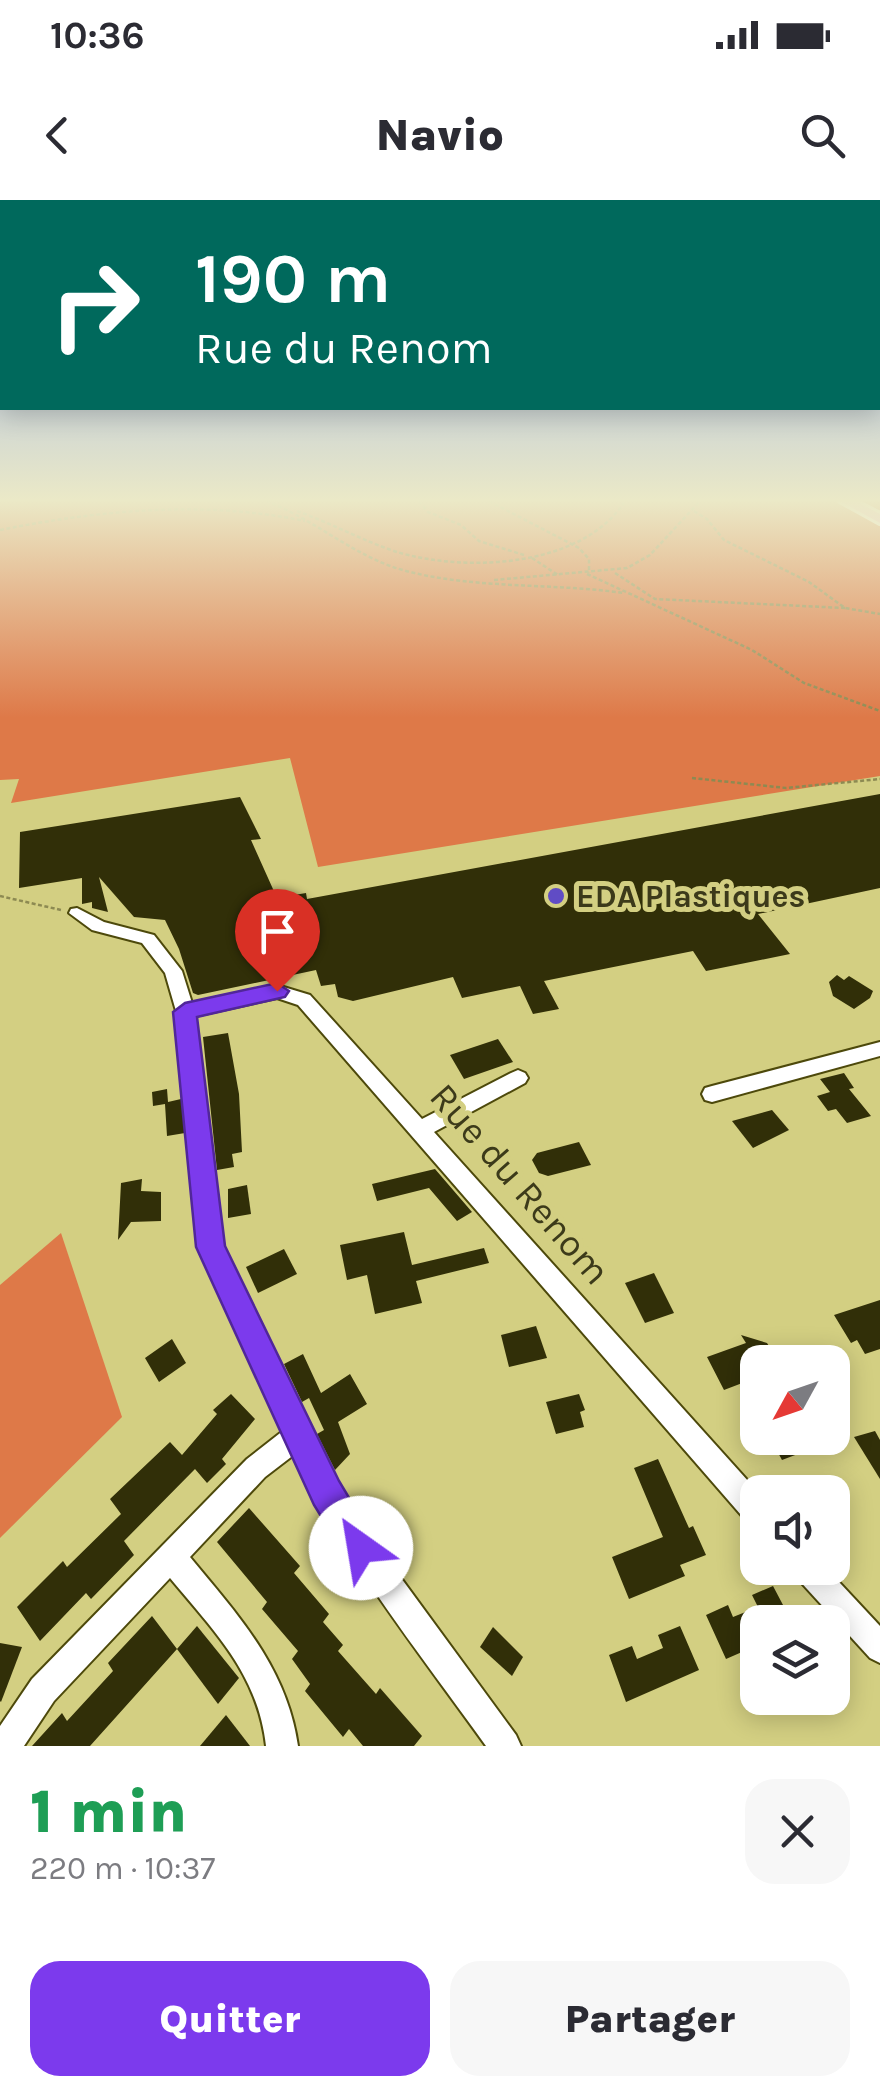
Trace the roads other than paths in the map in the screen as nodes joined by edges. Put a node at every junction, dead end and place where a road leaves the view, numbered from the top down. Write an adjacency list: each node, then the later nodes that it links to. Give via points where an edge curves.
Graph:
1 (77, 913): 2 (street, via 148,939 173,971)
2 (185, 1012): 6 (street, Rue du Renom, via 277,991 304,1000); 7 (street, via 211,1247)
3 (880, 1049): 5 (street)
4 (518, 1078): 6 (street)
5 (712, 1094)
6 (420, 1130): 8 (street, Rue du Renom)
7 (299, 1435): 9 (street, via 256,1468); 14 (street, via 361,1548)
8 (740, 1494)
9 (172, 1558): 12 (street, via 43,1690); 13 (street, via 254,1661)
10 (823, 1585): 11 (street)
11 (880, 1648)
12 (5, 1746)
13 (282, 1746)
14 (505, 1746)

